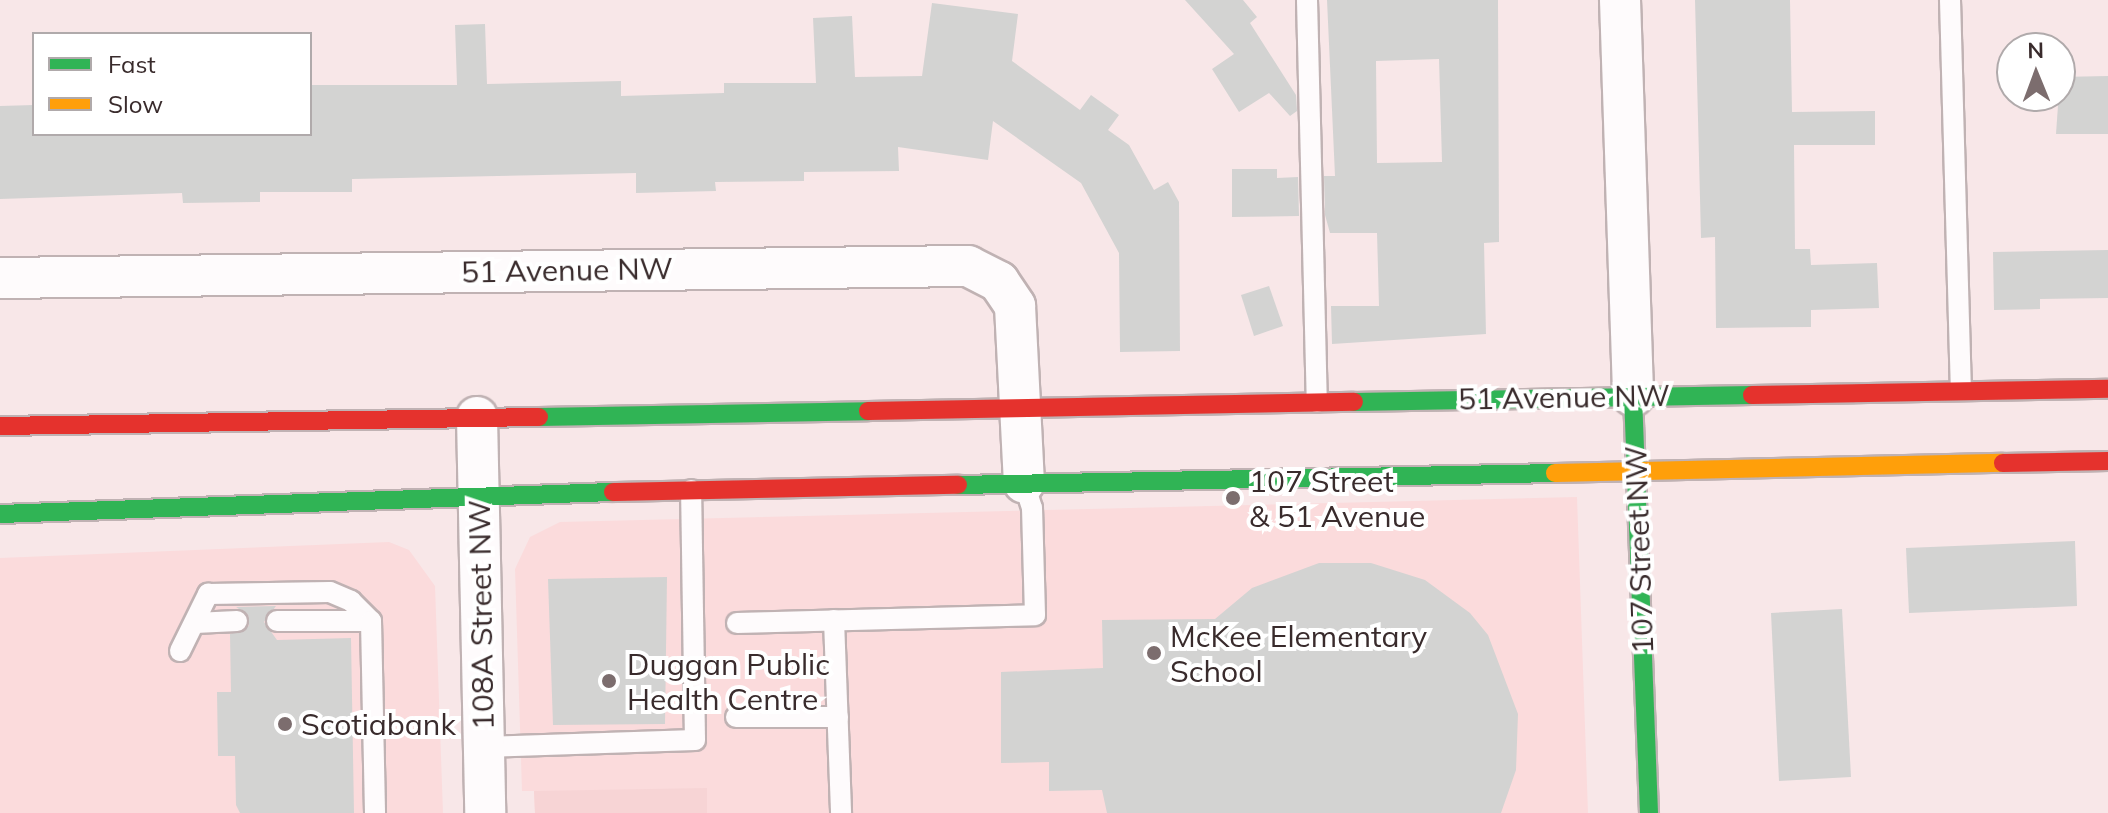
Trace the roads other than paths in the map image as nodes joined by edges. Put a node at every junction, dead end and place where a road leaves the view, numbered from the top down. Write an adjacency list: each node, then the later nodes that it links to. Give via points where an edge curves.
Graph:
1 (1307, 0): 8 (lane)
2 (1620, 0): 7 (street, 107 Street NW)
3 (1950, 0): 6 (lane)
4 (0, 278): 9 (street, 51 Avenue NW, via 968,266 999,282 1015,306)
5 (2108, 389): 6 (main road, 51 Avenue NW)
6 (1961, 390): 7 (main road, 51 Avenue NW)
7 (1633, 396): 8 (main road, 51 Avenue NW); 13 (main road, 107 Street NW)
8 (1317, 402): 9 (main road, 51 Avenue NW)
9 (1021, 407): 10 (main road, 51 Avenue NW); 14 (street, 51 Avenue NW)
10 (477, 417): 11 (main road, 51 Avenue NW); 16 (street, 108A Street NW)
11 (0, 426)
12 (2108, 461): 13 (main road)
13 (1636, 470): 14 (main road); 31 (main road, 107 Street NW)
14 (1024, 483): 15 (main road); 18 (lane, via 1032,508 1035,615)
15 (691, 490): 16 (main road); 27 (lane, via 695,740)
16 (479, 495): 17 (main road); 27 (street, 108A Street NW)
17 (0, 514)
18 (834, 620): 23 (lane); 26 (lane)
19 (237, 621): 22 (lane)
20 (277, 621): 21 (lane)
21 (371, 621): 22 (lane, via 351,601 330,592 208,594); 28 (lane)
22 (195, 623): 24 (lane)
23 (737, 623)
24 (180, 651)
25 (736, 717): 26 (lane)
26 (838, 717): 30 (lane)
27 (484, 747): 29 (street, 108A Street NW)
28 (375, 813)
29 (485, 813)
30 (841, 813)
31 (1649, 813)

